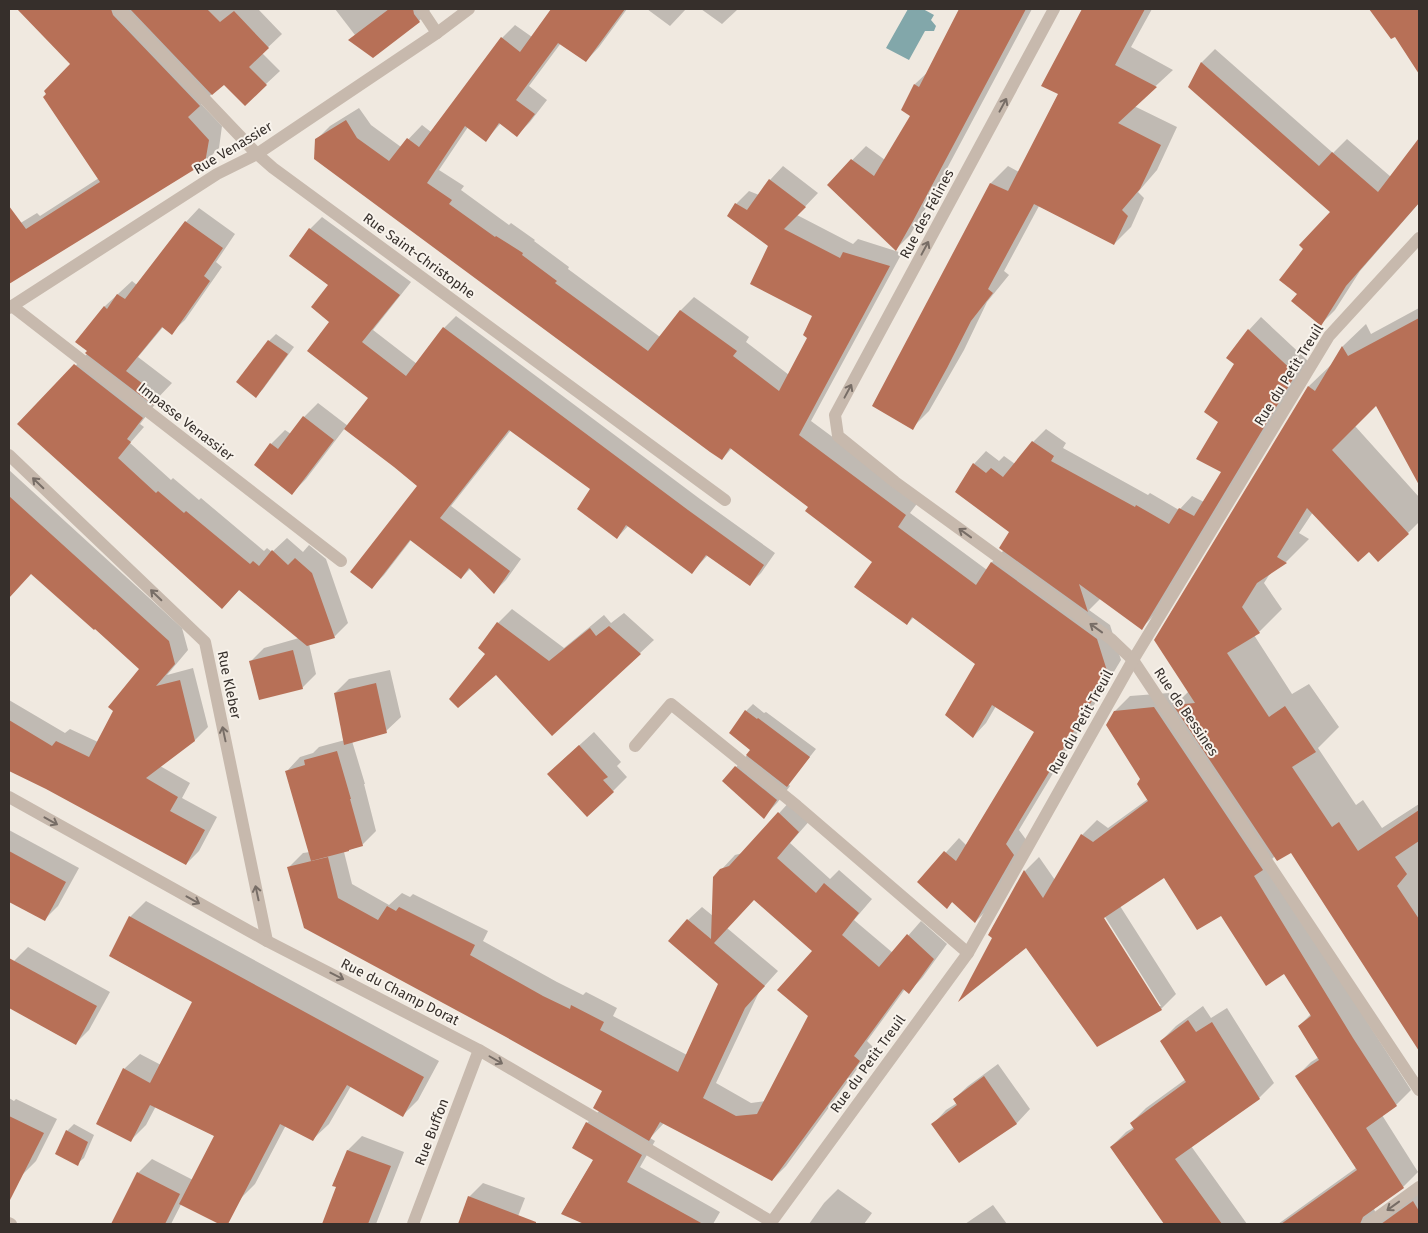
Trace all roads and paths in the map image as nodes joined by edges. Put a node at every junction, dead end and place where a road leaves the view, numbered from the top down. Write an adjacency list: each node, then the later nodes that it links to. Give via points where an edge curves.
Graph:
1 (119, 9): 6 (street, Rue Saint-Christophe)
2 (421, 9): 5 (street)
3 (469, 9): 5 (street, Rue Venassier)
4 (1054, 9): 9 (street, Rue des Félines, one-way to 4, via 836,415)
5 (437, 33): 6 (street, Rue Venassier)
6 (257, 154): 8 (street, Rue Venassier, via 217,174); 11 (street, Rue Saint-Christophe)
7 (1419, 238): 13 (street, Rue du Petit Treuil, via 1329,336)
8 (10, 307): 12 (street, Impasse Venassier)
9 (838, 436): 13 (street, Rue de Bessines, one-way to 9, via 1111,639 895,482)
10 (9, 455): 16 (street, Rue Kleber, one-way to 10, via 205,642)
11 (725, 500)
12 (341, 561)
13 (1133, 660): 17 (street, Rue du Petit Treuil); 19 (street, Rue de Bessines)
14 (635, 746): 17 (street, via 671,704 797,806)
15 (9, 797): 16 (street, Rue du Champ Dorat, one-way to 16)
16 (267, 941): 18 (street, Rue du Champ Dorat, one-way to 18)
17 (968, 953): 21 (street, Rue du Petit Treuil)
18 (479, 1050): 21 (street, Rue du Champ Dorat, one-way to 21); 22 (street, Rue Buffon)
19 (1419, 1090)
20 (1419, 1187): 23 (street, one-way to 23)
21 (771, 1223)
22 (413, 1224)
23 (1368, 1224)

